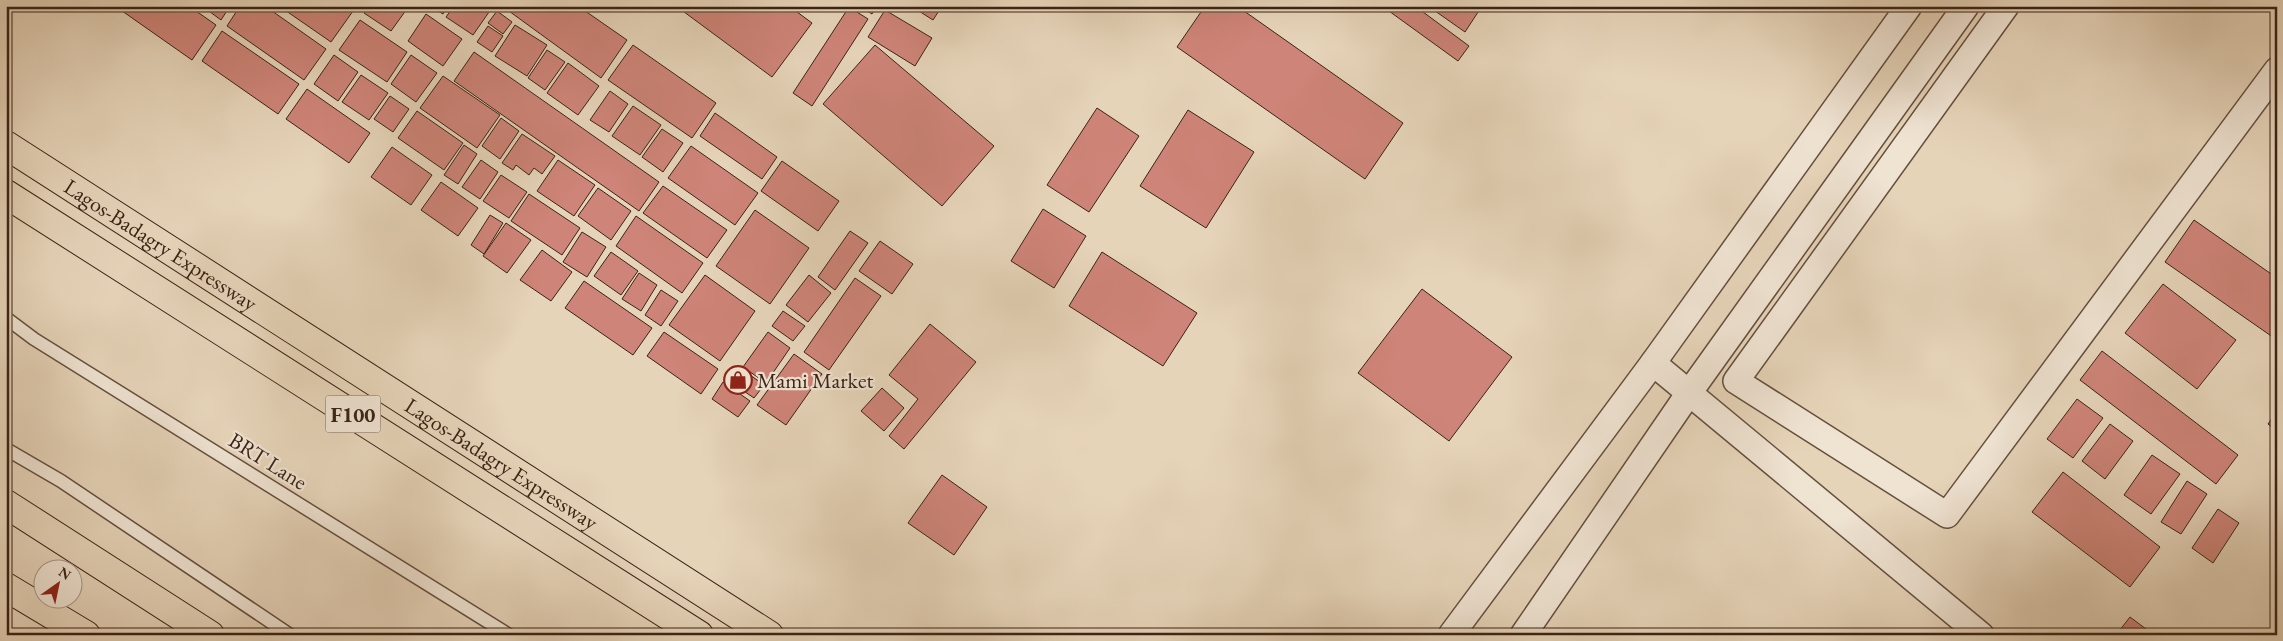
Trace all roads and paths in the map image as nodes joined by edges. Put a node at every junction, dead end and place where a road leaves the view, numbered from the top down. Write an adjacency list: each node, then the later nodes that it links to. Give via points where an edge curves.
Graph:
1 (1909, 6): 8 (street)
2 (1966, 6): 9 (street)
3 (2006, 6): 4 (street, via 1736,381 1947,515)
4 (2277, 70)
5 (6, 145): 18 (main road, Lagos-Badagry Expressway)
6 (6, 194): 17 (main road, Lagos-Badagry Expressway / F100)
7 (6, 318): 16 (lane, BRT Lane)
8 (1653, 364): 9 (street); 19 (street)
9 (1689, 393): 20 (street); 21 (street)
10 (6, 449): 15 (lane, via 62,481)
11 (6, 504): 14 (main road)
12 (6, 587): 13 (main road)
13 (86, 635)
14 (210, 635)
15 (290, 635)
16 (509, 635)
17 (699, 635)
18 (768, 635)
19 (1451, 635)
20 (1523, 635)
21 (1981, 635)

